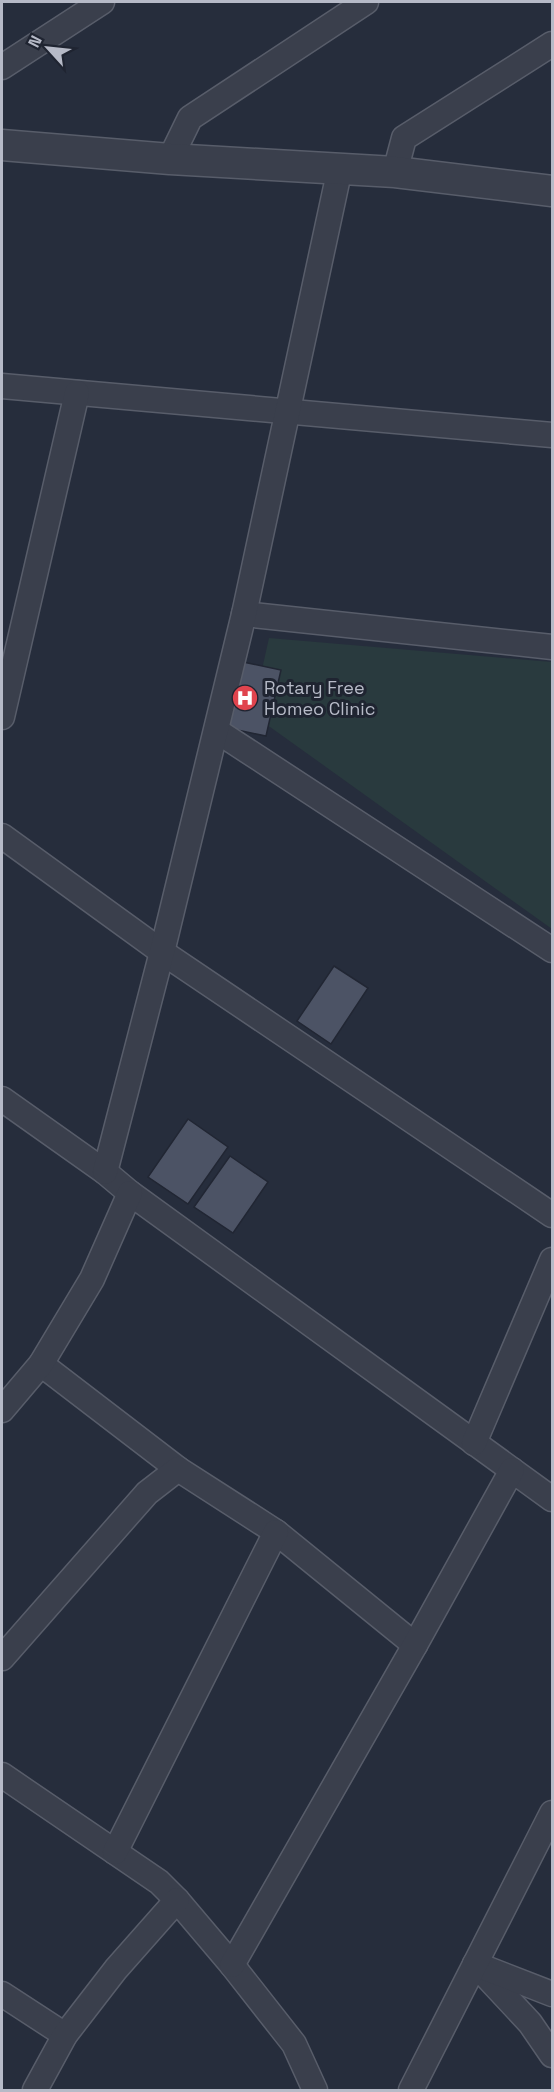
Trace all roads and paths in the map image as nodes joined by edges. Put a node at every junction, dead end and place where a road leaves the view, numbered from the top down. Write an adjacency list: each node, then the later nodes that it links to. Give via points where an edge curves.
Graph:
1 (102, 2): 4 (street)
2 (366, 2): 6 (street, via 190,118)
3 (552, 44): 8 (street, via 404,138)
4 (2, 67)
5 (2, 145): 6 (street)
6 (170, 159): 7 (street)
7 (340, 168): 8 (street); 12 (street)
8 (395, 172): 9 (street)
9 (552, 191)
10 (2, 386): 11 (street)
11 (76, 393): 12 (street); 16 (street)
12 (286, 413): 13 (street); 14 (street)
13 (552, 435)
14 (244, 614): 15 (street); 17 (street)
15 (552, 647)
16 (2, 717)
17 (217, 731): 19 (street); 20 (street)
18 (2, 836): 20 (street)
19 (552, 950)
20 (162, 952): 22 (street); 24 (street)
21 (2, 1099): 22 (street)
22 (105, 1172): 23 (street)
23 (130, 1193): 26 (street, via 92,1279); 28 (street)
24 (552, 1215)
25 (552, 1260): 28 (street)
26 (40, 1364): 27 (street); 29 (street)
27 (2, 1410)
28 (474, 1443): 30 (street)
29 (178, 1469): 32 (street); 34 (street, via 147,1493)
30 (512, 1470): 31 (street); 33 (street)
31 (552, 1499)
32 (276, 1532): 33 (street); 37 (street)
33 (416, 1645): 40 (street)
34 (2, 1658)
35 (2, 1774): 37 (street)
36 (552, 1813): 39 (street)
37 (115, 1852): 38 (street)
38 (177, 1899): 40 (street); 43 (street)
39 (476, 1964): 42 (street); 44 (street, via 530,2023); 45 (street)
40 (232, 1965): 47 (street, via 294,2044)
41 (2, 1994): 43 (street)
42 (552, 1994)
43 (65, 2035): 46 (street)
44 (552, 2055)
45 (414, 2089)
46 (34, 2091)
47 (315, 2091)

